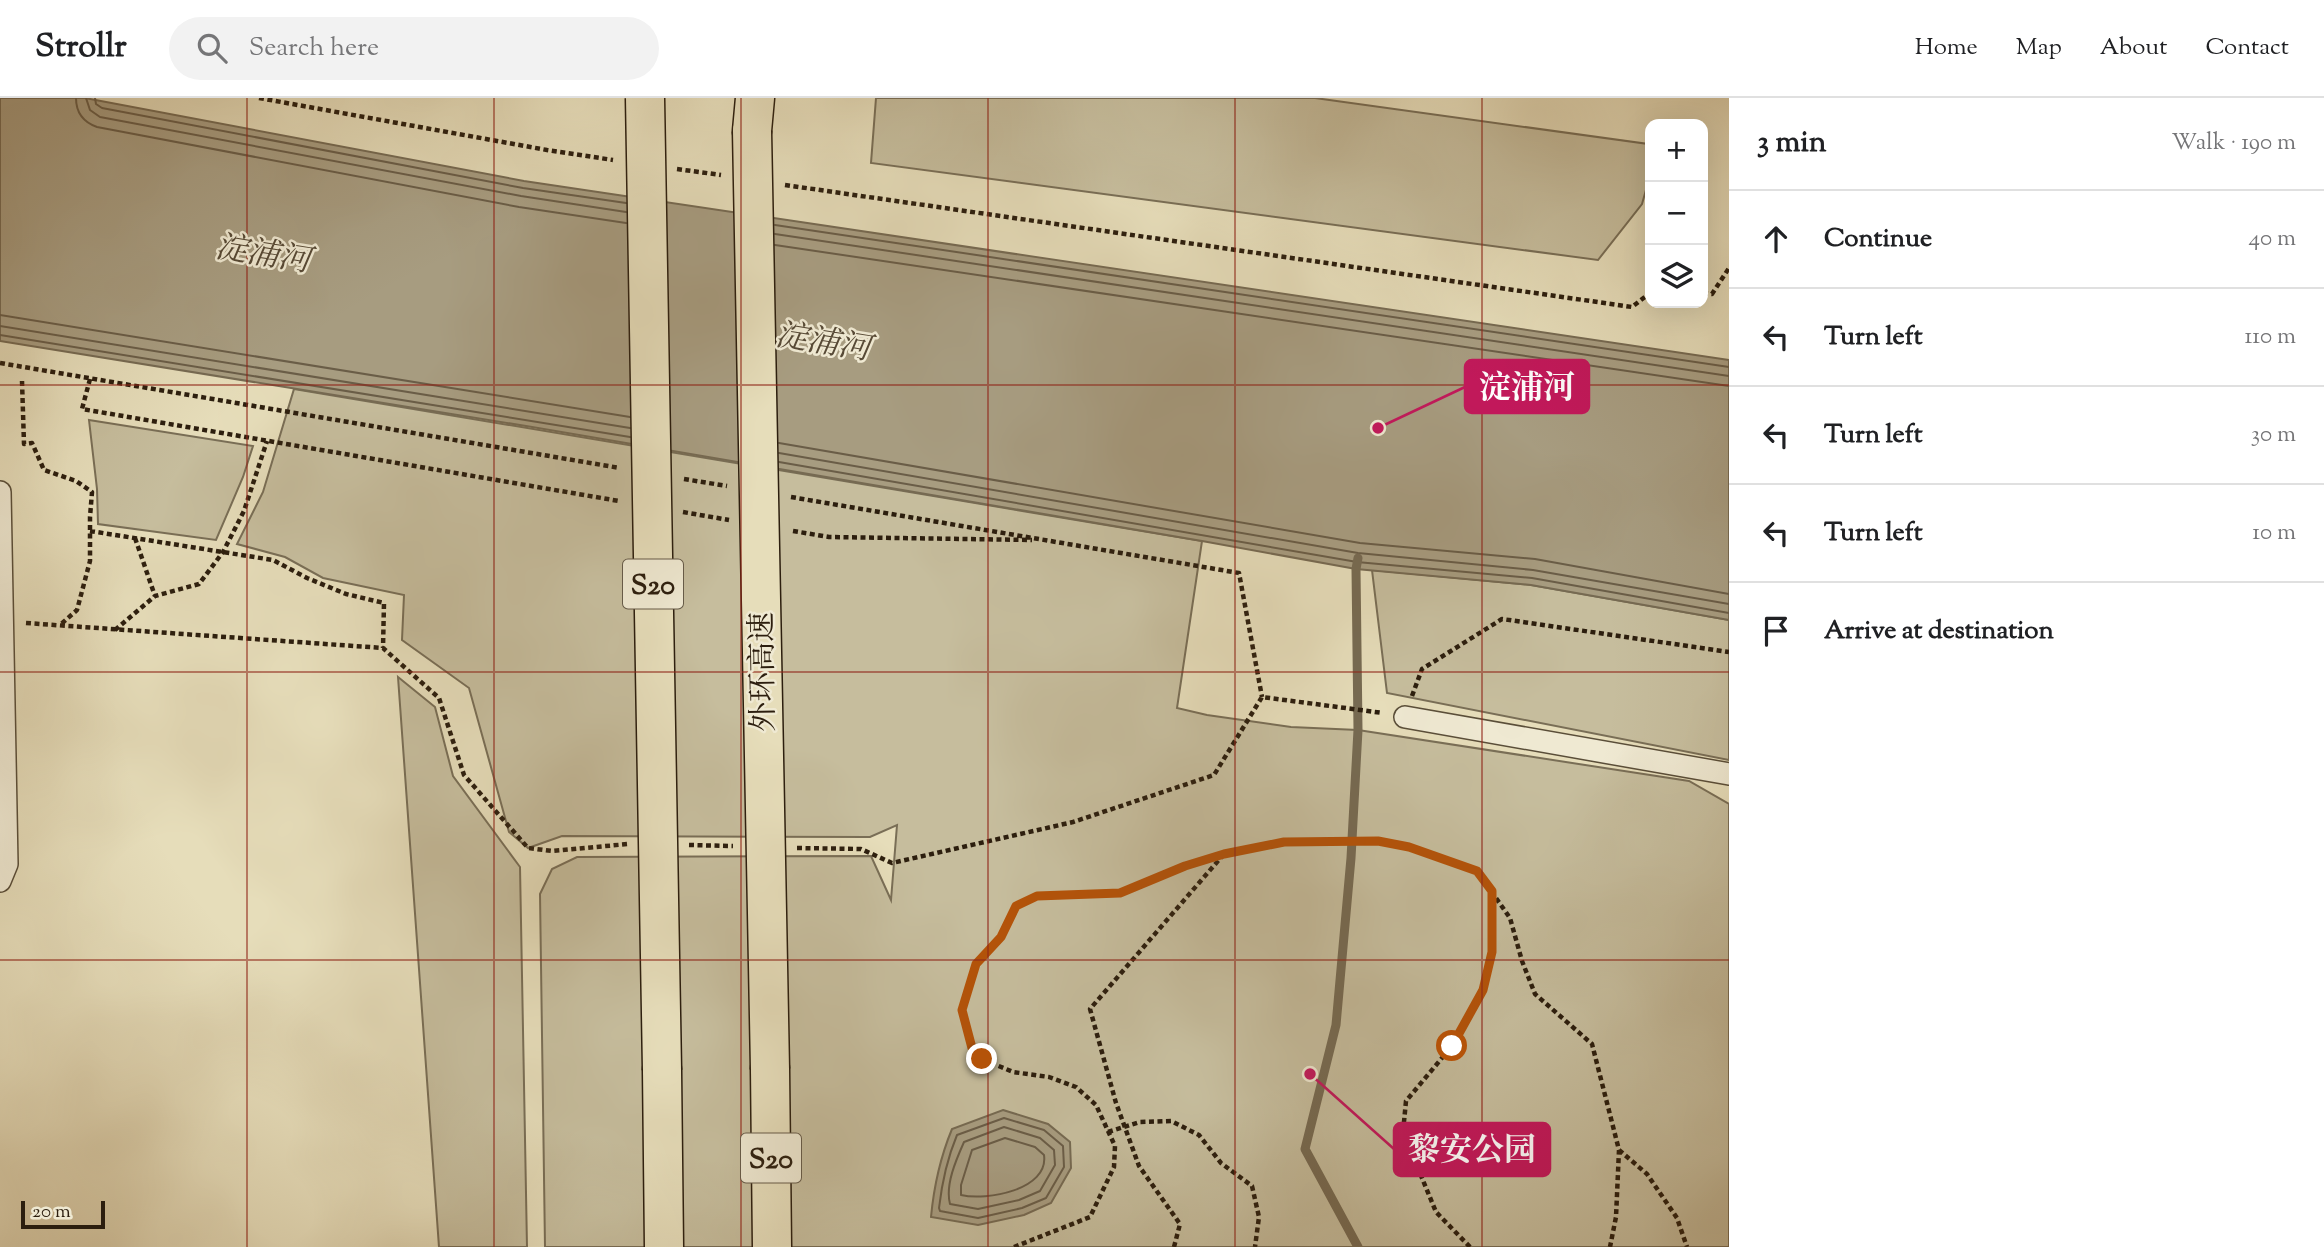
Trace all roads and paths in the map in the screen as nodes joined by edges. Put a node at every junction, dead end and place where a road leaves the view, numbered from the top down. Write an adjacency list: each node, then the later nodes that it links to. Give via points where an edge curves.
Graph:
1 (259, 98): 4 (path)
2 (644, 108): 44 (highway, S20, bridge)
3 (753, 109): 45 (highway, 外环高速 / S20, bridge)
4 (616, 160)
5 (671, 168): 6 (path)
6 (726, 176)
7 (781, 184): 10 (path, via 1632,306)
8 (1729, 268): 9 (path)
9 (1708, 294)
10 (1645, 297)
11 (0, 363): 12 (path)
12 (90, 379): 14 (path, via 82,409); 15 (path)
13 (22, 381): 24 (path, via 24,444 32,443 44,470 92,492)
14 (267, 440): 20 (path); 27 (path, via 244,511)
15 (623, 469)
16 (678, 478): 17 (path)
17 (733, 487)
18 (0, 492): 39 (street, via 7,864)
19 (788, 496): 26 (path)
20 (623, 502)
21 (678, 511): 22 (path)
22 (733, 521)
23 (788, 530): 26 (path, via 829,537)
24 (90, 531): 25 (path); 29 (path, via 90,561 77,610)
25 (135, 538): 27 (path); 28 (path)
26 (1048, 540): 33 (path, via 1239,573)
27 (223, 552): 28 (path, via 199,584); 31 (path, via 273,560 346,594 384,603)
28 (155, 596): 30 (path)
29 (59, 626)
30 (115, 630)
31 (383, 648)
32 (1729, 652): 36 (path, via 1502,619 1422,669)
33 (1262, 697)
34 (1346, 709): 35 (path)
35 (1369, 712)
36 (1405, 716): 37 (street)
37 (1729, 774)
38 (1224, 854): 40 (path, via 1284,842 1378,841 1477,871); 41 (path, via 1090,1009); 42 (path, via 1120,893 1037,896 1016,906 1001,937 976,964 962,1010 972,1048 982,1059 1013,1072 1076,1087 1096,1105)
39 (0, 881)
40 (1492, 891): 43 (path, via 1510,918 1535,995 1592,1044); 49 (path, via 1492,952 1483,990 1452,1046 1406,1101 1403,1132 1436,1212)
41 (1124, 1125): 42 (path); 47 (path, via 1139,1166 1180,1224); 48 (path, via 1171,1121 1199,1135 1221,1163 1252,1186 1259,1217)
42 (1108, 1132): 46 (path, via 1115,1146 1114,1167 1090,1217)
43 (1619, 1150): 50 (path); 51 (path, via 1647,1174 1677,1218)
44 (664, 1247)
45 (772, 1247)
46 (1014, 1247)
47 (1174, 1247)
48 (1255, 1247)
49 (1470, 1247)
50 (1610, 1247)
51 (1687, 1247)

